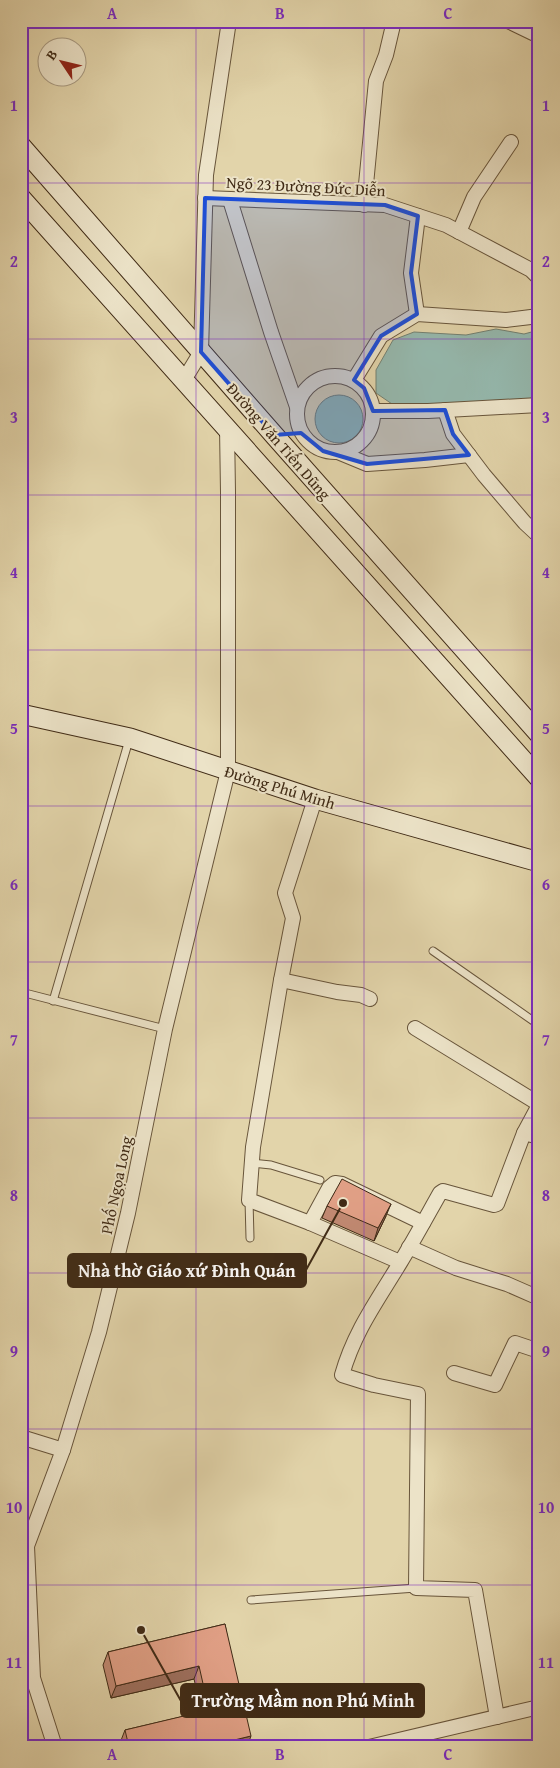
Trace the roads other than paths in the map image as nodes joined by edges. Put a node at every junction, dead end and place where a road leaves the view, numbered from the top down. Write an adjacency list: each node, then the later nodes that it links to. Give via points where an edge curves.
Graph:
1 (229, 21): 8 (street)
2 (394, 21): 10 (street, via 376,81)
3 (508, 21): 4 (street)
4 (539, 36)
5 (511, 142): 12 (street, via 474,197)
6 (21, 146): 16 (main road, Đường Văn Tiến Dũng)
7 (21, 198): 17 (main road, Đường Văn Tiến Dũng)
8 (205, 198): 9 (street, Ngõ 23 Đường Đức Diễn); 16 (street)
9 (230, 200): 10 (street, Ngõ 23 Đường Đức Diễn); 20 (street)
10 (364, 205): 11 (street, Ngõ 23 Đường Đức Diễn, via 385,205)
11 (418, 216): 12 (street, Ngõ 23 Đường Đức Diễn); 14 (street, via 411,273)
12 (459, 232): 13 (street, Ngõ 23 Đường Đức Diễn, via 531,270)
13 (539, 278)
14 (417, 314): 15 (street, via 506,320); 18 (street, via 381,336)
15 (539, 316)
16 (201, 352): 17 (street); 25 (main road, Đường Văn Tiến Dũng)
17 (184, 380): 23 (main road, Đường Văn Tiến Dũng)
18 (354, 380): 20 (street, via 336,375 319,379 304,390); 22 (street, via 364,388)
19 (539, 405): 21 (street)
20 (297, 407): 24 (street)
21 (445, 410): 22 (street); 27 (street, via 453,434)
22 (373, 412): 26 (street, via 371,426 364,439 352,448)
23 (227, 428): 32 (street, Phố Ngọa Long); 33 (main road, Đường Văn Tiến Dũng)
24 (301, 433): 25 (street); 26 (street, via 310,444 323,451)
25 (274, 435): 30 (main road, Đường Văn Tiến Dũng)
26 (338, 452): 27 (street, via 367,464)
27 (469, 455): 28 (street)
28 (539, 536)
29 (21, 714): 31 (main road, Đường Phú Minh)
30 (539, 734)
31 (130, 738): 32 (main road, Đường Phú Minh); 40 (lane)
32 (228, 771): 34 (main road, Đường Phú Minh); 43 (street, Phố Ngọa Long)
33 (539, 778)
34 (315, 799): 35 (main road, Đường Phú Minh); 37 (street, via 286,893 293,918)
35 (539, 862)
36 (433, 951): 41 (lane)
37 (281, 980): 39 (street, via 361,994); 47 (street)
38 (21, 992): 40 (lane)
39 (370, 999)
40 (52, 1001): 43 (lane)
41 (539, 1025)
42 (415, 1028): 44 (street)
43 (165, 1029): 59 (street, Phố Ngọa Long, via 132,1197 108,1296)
44 (539, 1105): 45 (street)
45 (524, 1133): 46 (street); 51 (street, via 497,1204 443,1191)
46 (539, 1138)
47 (251, 1162): 48 (lane); 49 (street)
48 (320, 1180)
49 (249, 1200): 50 (street); 52 (lane)
50 (310, 1223): 51 (street, via 335,1183); 54 (street)
51 (423, 1223): 53 (street)
52 (250, 1238)
53 (409, 1247): 54 (street); 55 (street)
54 (400, 1262): 61 (street, via 360,1327 342,1375 374,1386 418,1394)
55 (539, 1298)
56 (539, 1352): 57 (street, via 514,1343 495,1385)
57 (454, 1373)
58 (21, 1437): 59 (street)
59 (62, 1450): 60 (street, Phố Ngọa Long)
60 (25, 1539): 65 (street, Phố Ngọa Long, via 34,1678)
61 (416, 1588): 62 (lane); 64 (street, via 476,1590)
62 (251, 1600)
63 (539, 1707): 64 (street)
64 (497, 1717): 66 (street)
65 (55, 1747)
66 (369, 1747)

